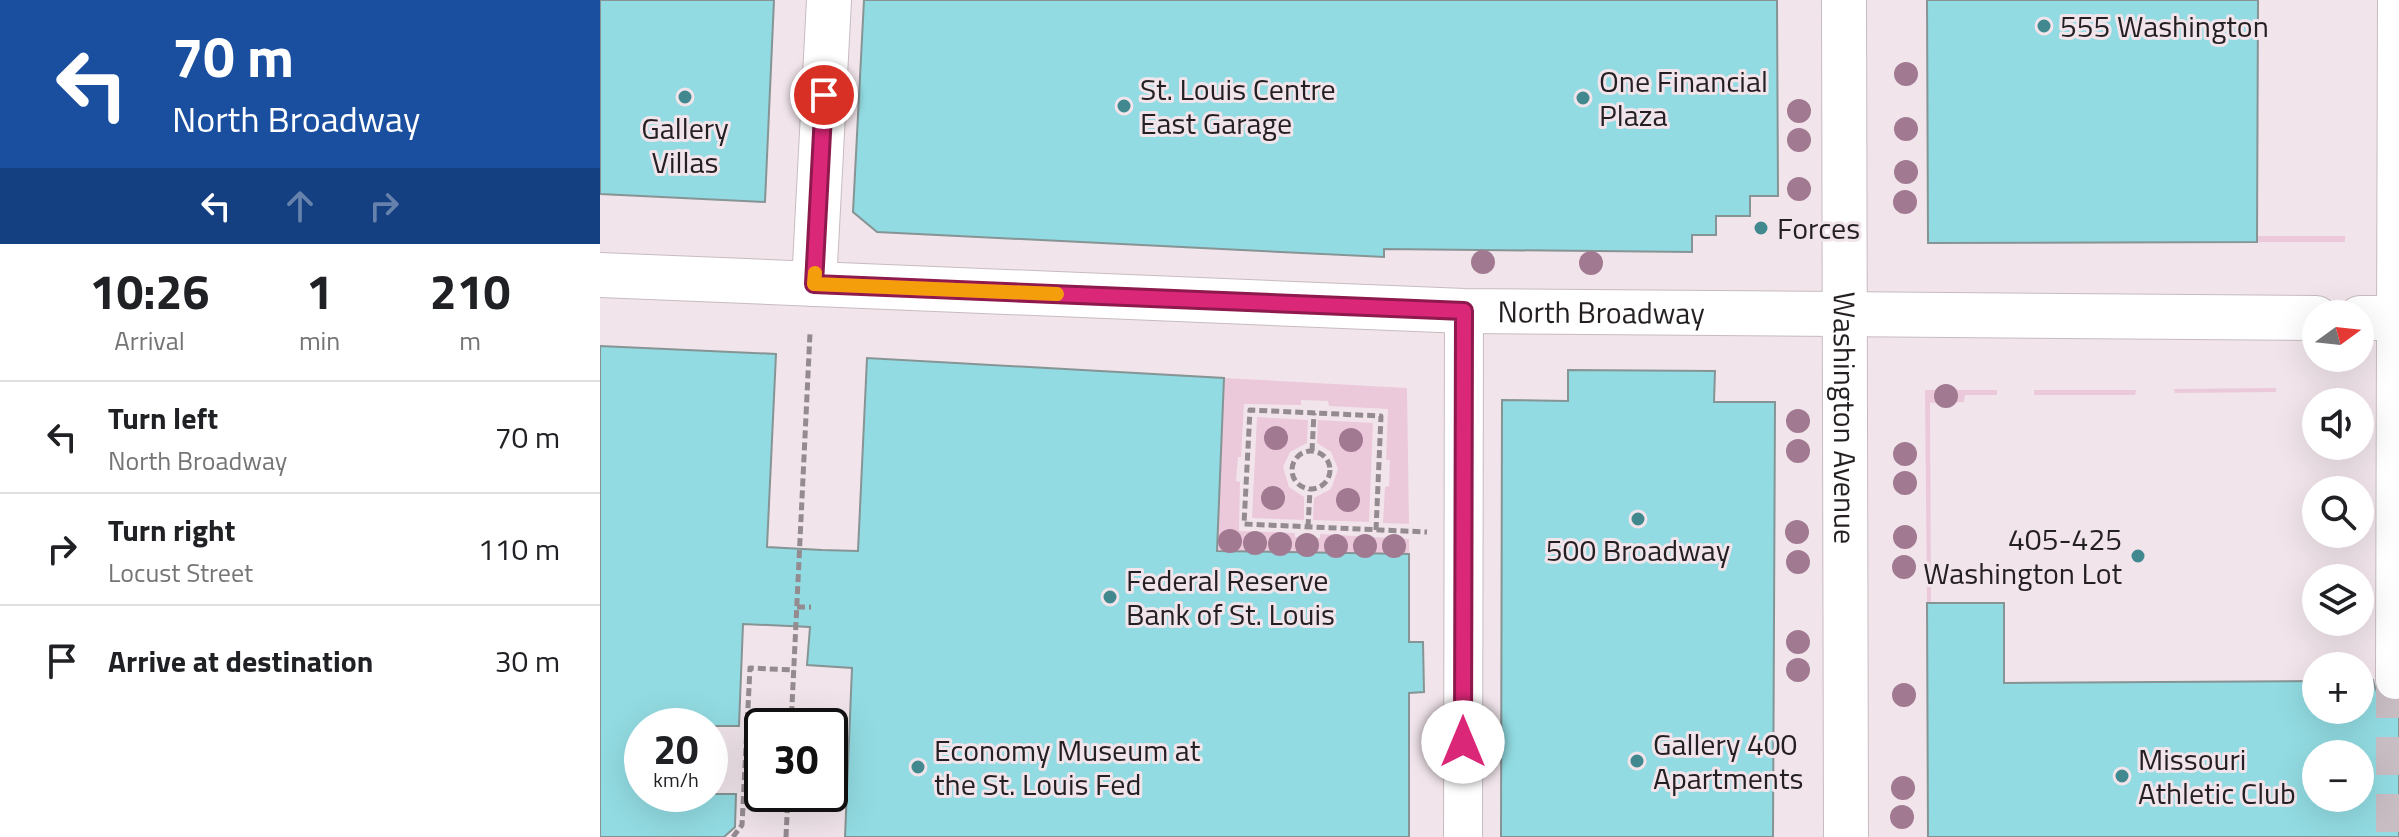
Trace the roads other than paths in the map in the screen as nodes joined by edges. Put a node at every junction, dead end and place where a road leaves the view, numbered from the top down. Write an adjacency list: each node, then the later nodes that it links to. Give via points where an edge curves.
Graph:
1 (829, 0): 5 (main road)
2 (1844, 0): 7 (main road, Washington Avenue)
3 (2397, 0): 9 (street)
4 (600, 275): 5 (main road, North Broadway)
5 (814, 284): 6 (main road, North Broadway)
6 (1464, 311): 7 (main road, North Broadway); 11 (street)
7 (1846, 314): 8 (main road, North Broadway); 12 (main road, Washington Avenue)
8 (2302, 318)
9 (2385, 318): 10 (street)
10 (2395, 680)
11 (1463, 837)
12 (1846, 837)

